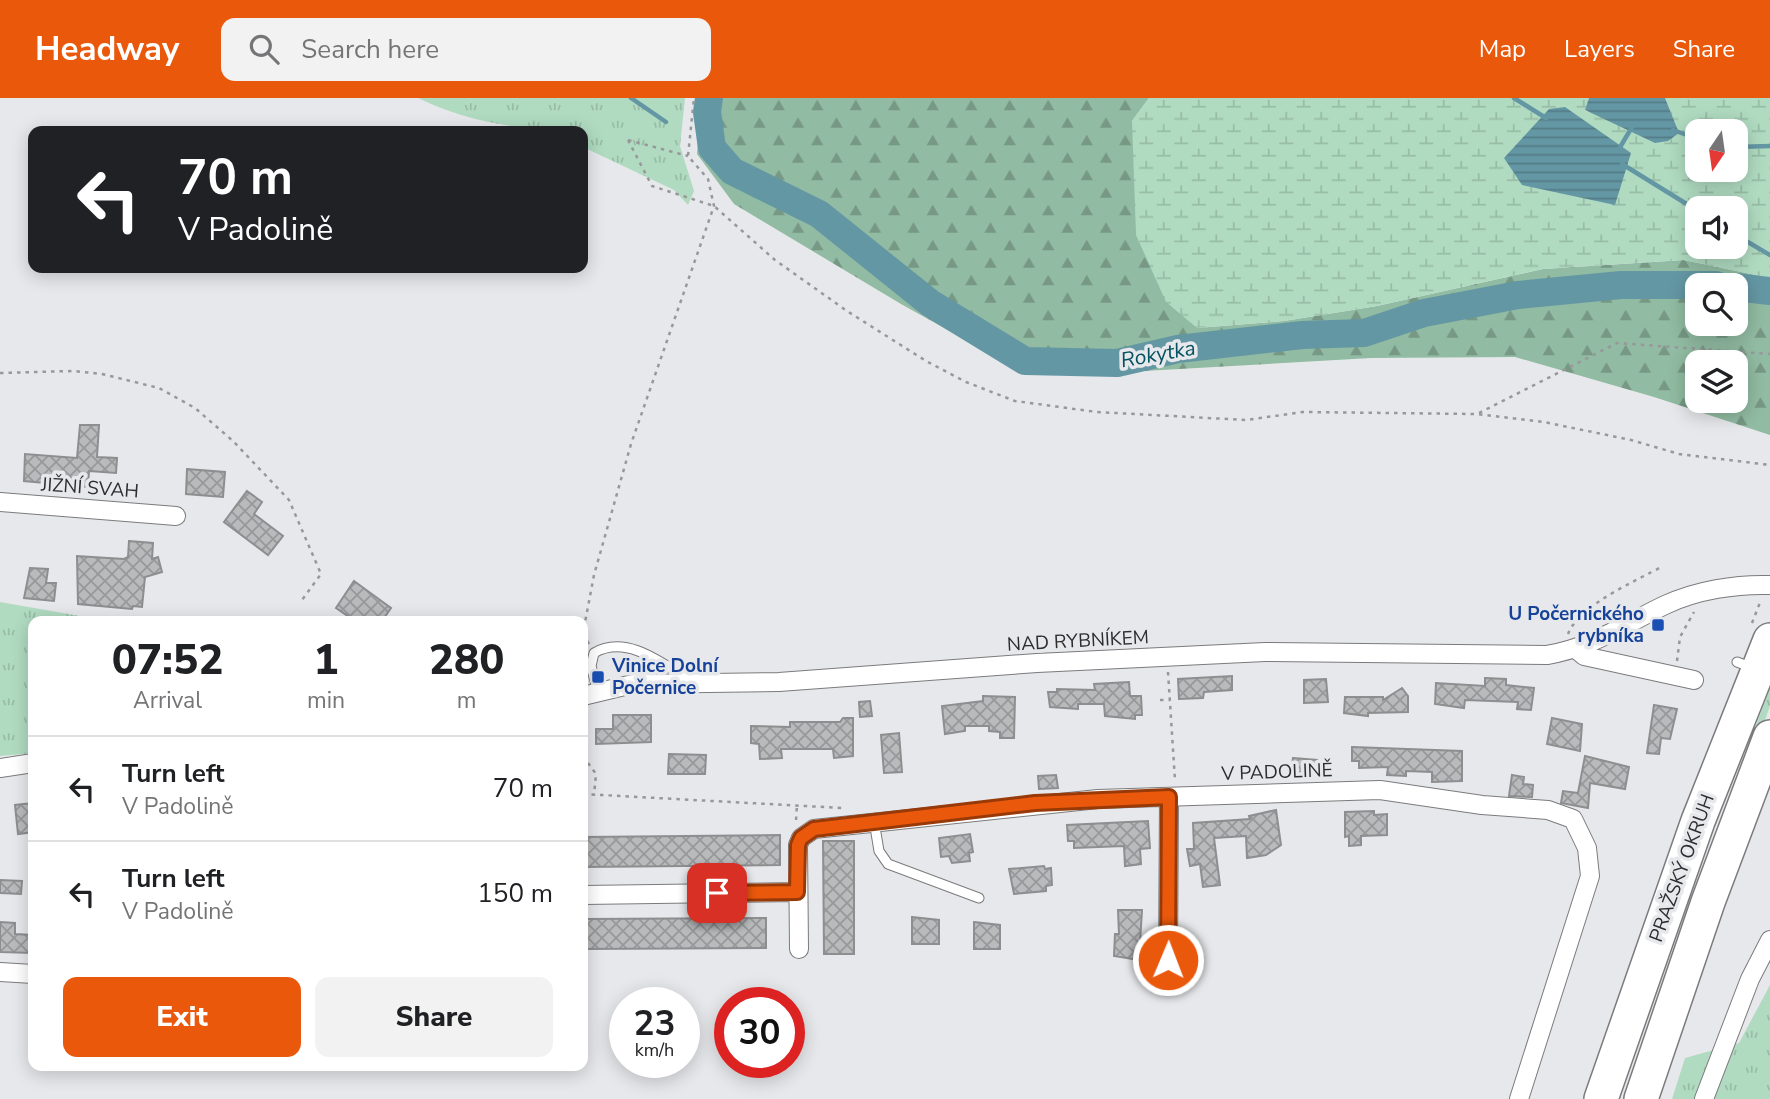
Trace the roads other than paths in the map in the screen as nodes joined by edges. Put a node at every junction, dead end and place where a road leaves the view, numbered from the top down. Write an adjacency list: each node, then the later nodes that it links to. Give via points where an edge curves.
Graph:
1 (0, 502): 2 (street, JIŽNÍ SVAH)
2 (176, 516)
3 (1770, 586): 4 (street, NAD RYBNÍKEM, via 1721,589 1684,598)
4 (1615, 632): 5 (street, NAD RYBNÍKEM); 7 (street)
5 (1577, 650): 7 (street, NAD RYBNÍKEM, via 1584,656); 9 (street, NAD RYBNÍKEM, via 1517,656 1359,651 1037,663)
6 (1755, 657): 25 (highway, PRAŽSKÝ OKRUH)
7 (1621, 663): 8 (street, NAD RYBNÍKEM)
8 (1694, 680)
9 (697, 685): 10 (street, NAD RYBNÍKEM, via 633,684); 10 (lane, via 646,654 624,646 606,646 594,653)
10 (590, 694)
11 (1770, 737): 26 (highway, PRAŽSKÝ OKRUH)
12 (28, 764): 13 (street)
13 (0, 768)
14 (1172, 790): 15 (street, V PADOLINĚ); 21 (street); 24 (street, V PADOLINĚ, via 1380,790 1548,810 1573,819 1587,848 1590,876)
15 (874, 821): 16 (street, V PADOLINĚ, via 814,829 801,838); 18 (lane, via 879,851 888,864)
16 (797, 892): 17 (street); 20 (street, V PADOLINĚ)
17 (588, 895)
18 (979, 898)
19 (1770, 940): 27 (street, via 1750,979)
20 (799, 949)
21 (1168, 960)
22 (0, 972): 23 (street)
23 (28, 974)
24 (1519, 1099)
25 (1601, 1099)
26 (1641, 1099)
27 (1704, 1099)

